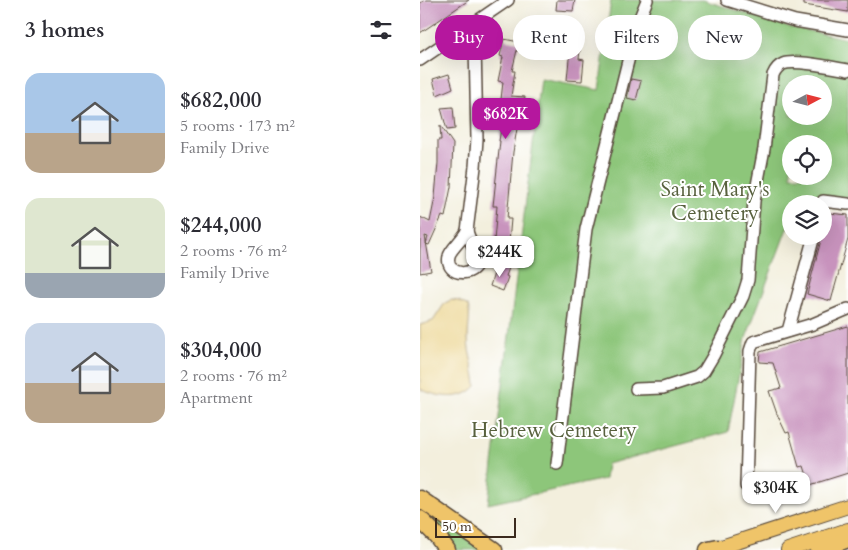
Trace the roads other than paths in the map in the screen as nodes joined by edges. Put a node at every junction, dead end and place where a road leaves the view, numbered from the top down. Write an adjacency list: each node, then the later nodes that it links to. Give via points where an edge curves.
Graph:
1 (508, 0): 5 (street)
2 (647, 0): 18 (street, via 637,25 586,229)
3 (727, 0): 4 (street)
4 (753, 4): 6 (street, via 795,21)
5 (486, 15)
6 (848, 30)
7 (435, 50): 8 (street)
8 (420, 60)
9 (475, 60): 13 (street, via 476,167)
10 (848, 70): 17 (street, via 793,62 784,63 776,69 754,201 744,296 704,371 678,384 650,390)
11 (832, 202): 12 (street)
12 (848, 204)
13 (467, 231)
14 (812, 245): 16 (street)
15 (848, 309): 16 (street)
16 (788, 331): 19 (street, via 753,342 750,352)
17 (636, 389)
18 (556, 464)
19 (746, 486)
20 (420, 499): 27 (highway)
21 (848, 506): 25 (main road)
22 (420, 519): 26 (highway)
23 (848, 530): 28 (main road)
24 (848, 539): 29 (highway)
25 (713, 549)
26 (447, 550)
27 (494, 550)
28 (788, 550)
29 (819, 550)

